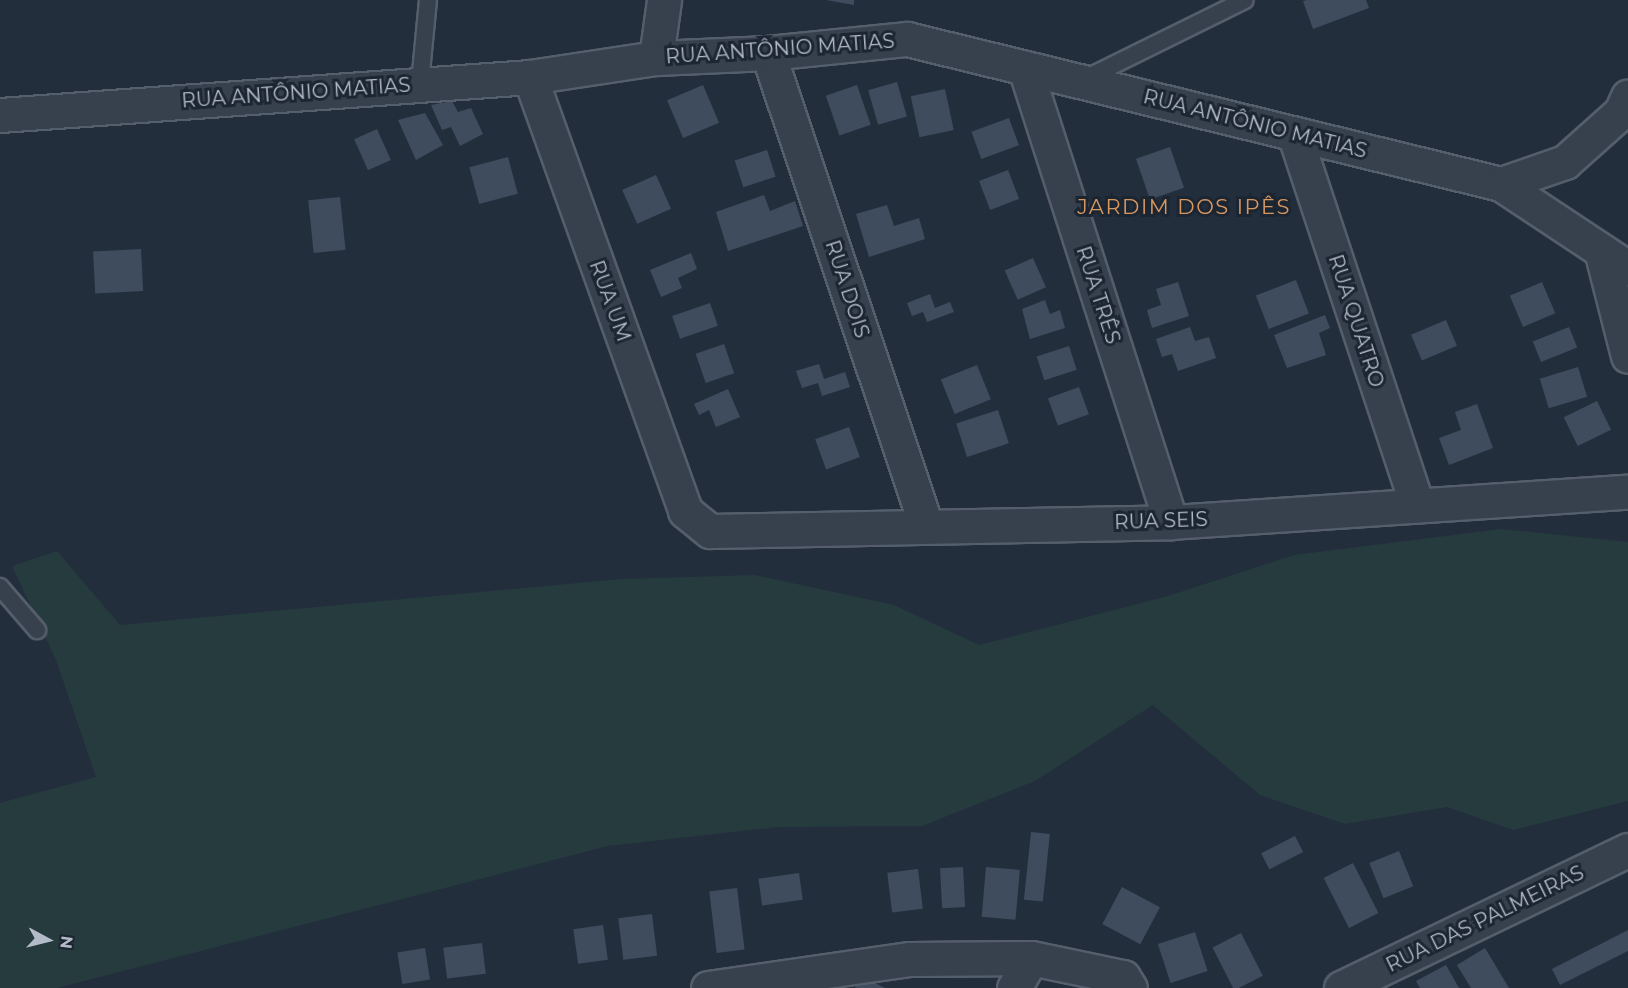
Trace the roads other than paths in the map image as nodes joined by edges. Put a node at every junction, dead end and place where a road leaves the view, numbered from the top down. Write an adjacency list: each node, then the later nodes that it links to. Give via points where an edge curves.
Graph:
1 (428, 0): 9 (lane)
2 (663, 0): 5 (street)
3 (1245, 0): 8 (lane)
4 (768, 53): 5 (street, RUA ANTÔNIO MATIAS); 6 (street, RUA ANTÔNIO MATIAS, via 908,39); 20 (street, RUA DOIS)
5 (656, 58): 7 (street, RUA ANTÔNIO MATIAS)
6 (1025, 68): 8 (street, RUA ANTÔNIO MATIAS); 19 (street, RUA TRÊS)
7 (531, 77): 9 (street, RUA ANTÔNIO MATIAS); 18 (street, RUA UM, via 685,511)
8 (1081, 81): 12 (street, RUA ANTÔNIO MATIAS)
9 (420, 84): 11 (street, RUA ANTÔNIO MATIAS)
10 (1628, 96): 13 (street, via 1622,112 1565,162)
11 (0, 115)
12 (1295, 136): 13 (street, RUA ANTÔNIO MATIAS); 17 (street, RUA QUATRO)
13 (1501, 184): 14 (street, RUA ANTÔNIO MATIAS)
14 (1615, 261): 15 (street)
15 (1628, 356)
16 (1628, 492): 17 (street, RUA SEIS)
17 (1417, 506): 19 (street, RUA SEIS)
18 (697, 521): 20 (street, RUA SEIS, via 710,531)
19 (1171, 522): 20 (street, RUA SEIS)
20 (926, 525)
21 (0, 587): 22 (lane)
22 (37, 630)
23 (1628, 850): 28 (street, RUA DAS PALMEIRAS)
24 (1031, 958): 25 (street, via 910,959); 26 (street); 27 (street, via 1123,977)
25 (717, 987)
26 (1014, 988)
27 (1130, 988)
28 (1341, 988)

